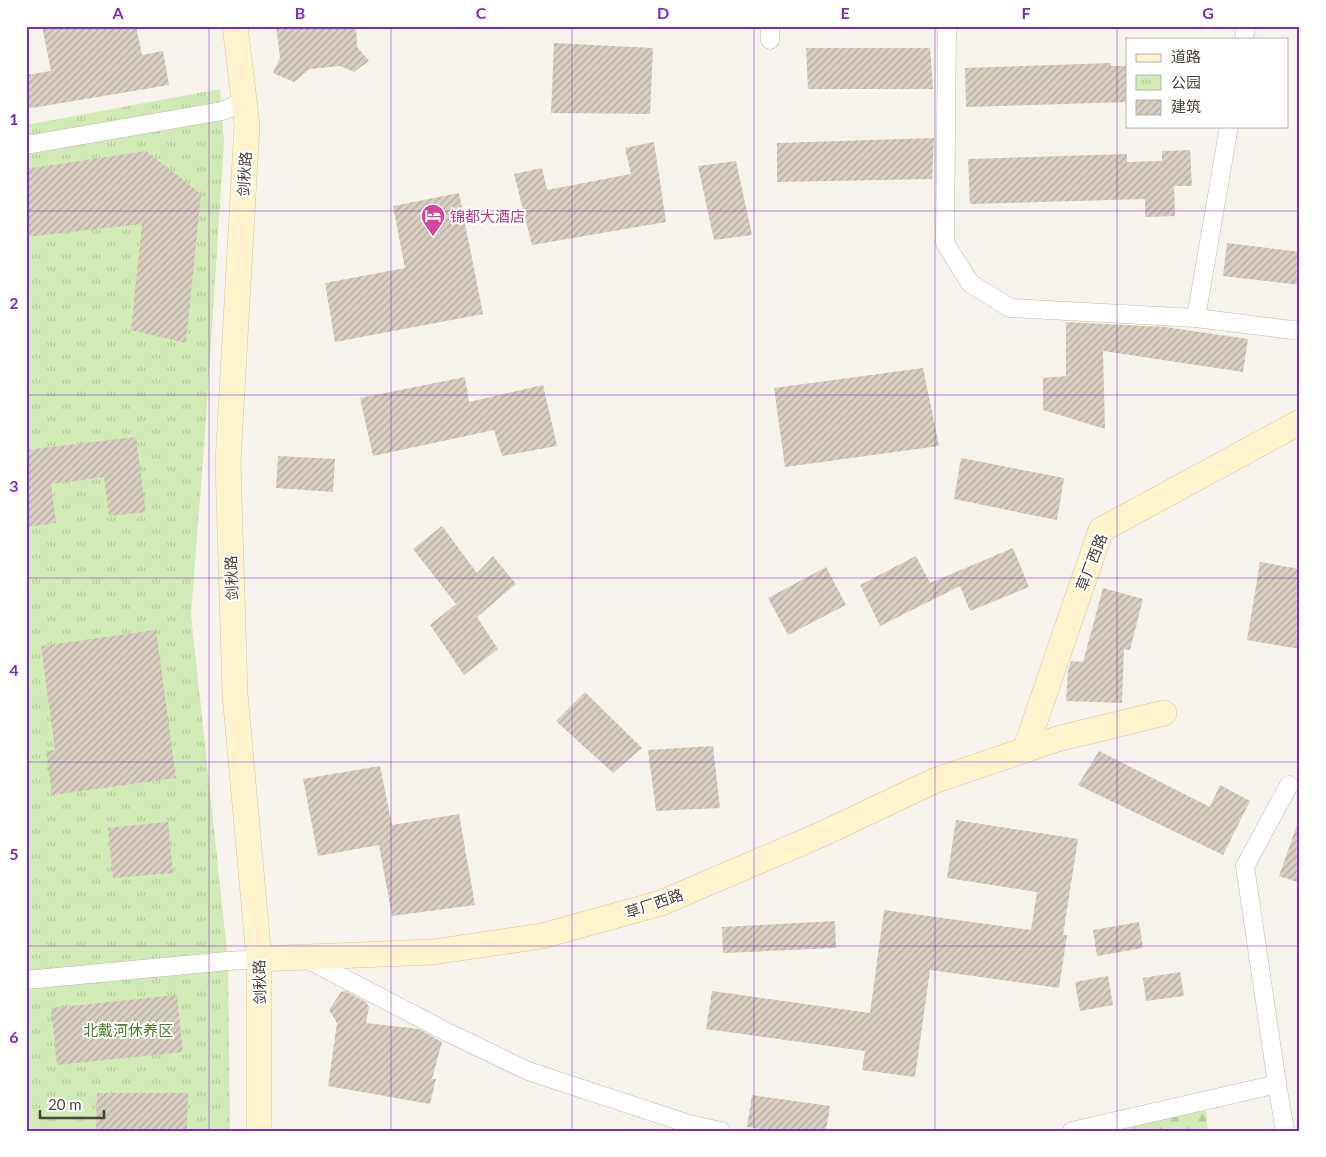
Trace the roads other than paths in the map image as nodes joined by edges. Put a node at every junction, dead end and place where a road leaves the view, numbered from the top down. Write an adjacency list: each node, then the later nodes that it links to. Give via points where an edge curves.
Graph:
1 (235, 26): 3 (main road, 剑秋路)
2 (947, 26): 6 (street, via 945,243 970,283 1010,308)
3 (245, 102): 5 (street, via 222,111); 13 (main road, 剑秋路, via 247,125 228,462 235,694)
4 (1229, 128): 6 (street)
5 (26, 145)
6 (1196, 318): 7 (street)
7 (1300, 331)
8 (1300, 422): 10 (main road, 草厂西路, via 1101,530)
9 (1164, 713): 10 (main road, 草厂西路, via 1056,739)
10 (1025, 750): 12 (main road, 草厂西路, via 934,781 820,835 662,903 542,936 433,952)
11 (1289, 785): 15 (street, via 1245,866)
12 (305, 958): 13 (main road, 草厂西路); 17 (street, via 528,1071 689,1124)
13 (259, 960): 14 (street, via 228,960); 16 (main road, 剑秋路)
14 (26, 980)
15 (1277, 1084): 18 (street); 19 (street)
16 (259, 1131)
17 (721, 1131)
18 (1072, 1131)
19 (1285, 1131)

